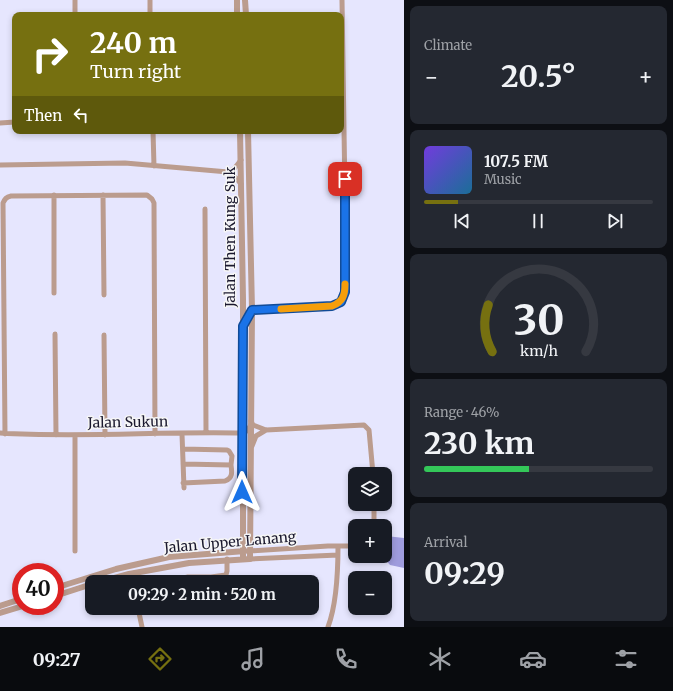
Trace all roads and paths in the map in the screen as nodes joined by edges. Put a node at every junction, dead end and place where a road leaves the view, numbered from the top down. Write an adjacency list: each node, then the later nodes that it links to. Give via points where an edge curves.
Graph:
1 (75, 0): 6 (street)
2 (150, 0): 7 (street)
3 (237, 0): 8 (street)
4 (245, 0): 9 (street)
5 (342, 0): 10 (street)
6 (75, 12)
7 (150, 12)
8 (237, 12)
9 (246, 12)
10 (342, 12)
11 (12, 122): 12 (street)
12 (0, 123)
13 (344, 129): 28 (street, via 344,296 341,302 332,306)
14 (153, 134): 19 (street)
15 (240, 134): 17 (street, Jalan Then Kung Suk)
16 (248, 134): 28 (street, Jalan Then Kung Suk)
17 (242, 160): 20 (street); 21 (street, Jalan Then Kung Suk)
18 (0, 165): 19 (street, via 125,163)
19 (154, 166): 20 (street)
20 (228, 172): 21 (street)
21 (241, 184): 27 (street, Jalan Then Kung Suk)
22 (54, 195): 23 (street); 25 (street); 36 (street, via 9,196 3,203)
23 (103, 195): 26 (street); 37 (street, via 147,195 154,203)
24 (205, 209): 34 (street)
25 (54, 293)
26 (104, 294)
27 (243, 299): 28 (street); 29 (street, Jalan Then Kung Suk)
28 (252, 310): 29 (street); 32 (street, Jalan Then Kung Suk)
29 (243, 326): 35 (street, Jalan Then Kung Suk)
30 (55, 334): 39 (street)
31 (104, 335): 41 (street)
32 (251, 422): 33 (street); 35 (street, via 247,431); 43 (street, Jalan Then Kung Suk)
33 (266, 430): 43 (street, via 256,436); 46 (street, via 364,425 369,430)
34 (206, 432): 35 (street, Jalan Sukun); 38 (street, Jalan Sukun)
35 (242, 433): 50 (street, Jalan Then Kung Suk)
36 (3, 434): 39 (street, Jalan Sukun)
37 (155, 434): 38 (street, Jalan Sukun); 41 (street, Jalan Sukun)
38 (182, 434): 42 (street)
39 (56, 435): 40 (street, Jalan Sukun)
40 (75, 435): 41 (street, Jalan Sukun); 49 (street)
41 (105, 435)
42 (183, 449): 44 (street); 45 (street, via 227,450 232,456)
43 (251, 449): 51 (street, Jalan Then Kung Suk)
44 (183, 464): 45 (street); 45 (street, via 184,485 230,479)
45 (230, 465)
46 (372, 467)
47 (338, 546): 48 (street, Jalan Upper Lanang); 51 (street, Jalan Upper Lanang); 52 (street)
48 (348, 546)
49 (75, 551)
50 (243, 551): 51 (street, Jalan Upper Lanang); 54 (street, Jalan Then Kung Suk); 59 (street, Jalan Upper Lanang, via 169,557)
51 (250, 551): 55 (street, Jalan Then Kung Suk)
52 (338, 555): 55 (street, Jalan Upper Lanang); 68 (street)
53 (227, 559): 54 (street, Jalan Upper Lanang); 56 (street, Jalan Upper Lanang); 58 (street)
54 (243, 559): 55 (street, Jalan Upper Lanang)
55 (250, 559)
56 (129, 574): 57 (street, Jalan Upper Lanang)
57 (125, 575)
58 (226, 575)
59 (64, 585)
60 (85, 586): 61 (street)
61 (64, 593)
62 (12, 602): 63 (street)
63 (0, 606)
64 (12, 609): 65 (street)
65 (0, 613)
66 (139, 615): 67 (street)
67 (142, 627)
68 (328, 627)

